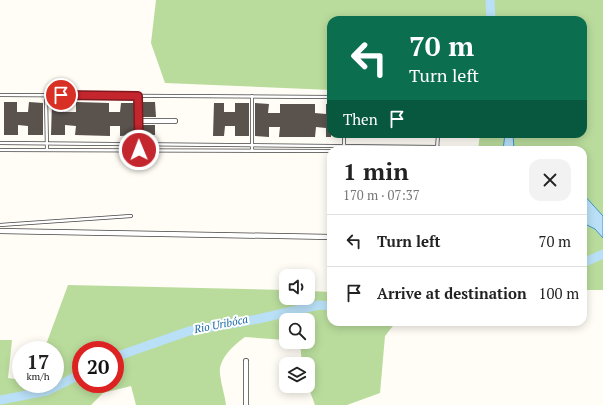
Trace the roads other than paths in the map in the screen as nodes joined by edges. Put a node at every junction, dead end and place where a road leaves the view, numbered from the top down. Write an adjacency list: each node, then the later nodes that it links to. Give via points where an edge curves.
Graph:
1 (0, 95): 2 (lane)
2 (46, 95): 3 (lane); 10 (lane)
3 (138, 96): 4 (lane); 6 (lane)
4 (252, 96): 5 (lane); 12 (lane)
5 (327, 97)
6 (139, 121): 7 (street); 11 (lane)
7 (175, 121)
8 (344, 138): 13 (lane)
9 (0, 143): 10 (lane)
10 (46, 143): 11 (lane); 16 (lane)
11 (139, 144): 12 (lane); 17 (lane)
12 (252, 144): 13 (lane); 18 (lane)
13 (344, 145): 14 (lane)
14 (375, 146)
15 (0, 150): 16 (lane)
16 (47, 150): 17 (lane)
17 (139, 150): 18 (lane)
18 (252, 150): 19 (lane)
19 (327, 151)
20 (131, 216): 21 (lane)
21 (0, 225)
22 (0, 231): 23 (street)
23 (327, 237)
24 (246, 361): 25 (street)
25 (246, 405)

